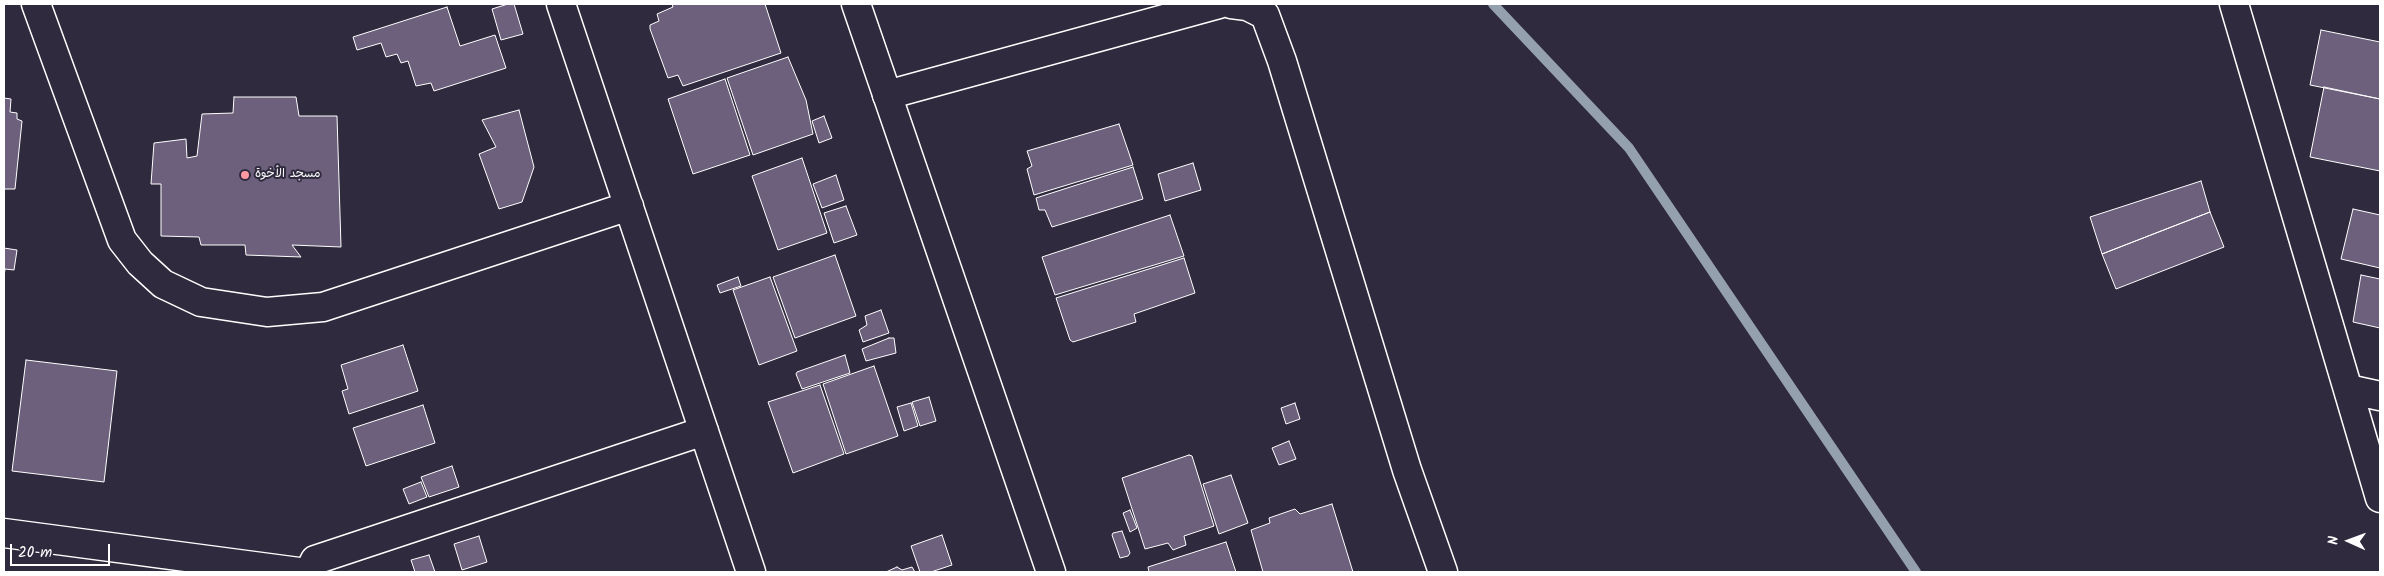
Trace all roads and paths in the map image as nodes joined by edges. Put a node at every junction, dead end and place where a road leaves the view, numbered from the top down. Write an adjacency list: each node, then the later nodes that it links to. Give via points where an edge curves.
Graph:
1 (36, 4): 8 (street, via 122,240 140,263 163,284 201,302 267,312 323,308)
2 (561, 4): 8 (street)
3 (856, 4): 7 (street)
4 (1220, 4): 7 (street)
5 (1231, 4): 18 (street, via 1247,6 1265,15 1282,61 1407,470)
6 (2234, 4): 9 (street)
7 (887, 95): 17 (street)
8 (629, 206): 11 (street)
9 (2348, 390): 10 (street); 12 (street)
10 (2380, 396)
11 (704, 431): 15 (street, via 315,560); 16 (street)
12 (2380, 498)
13 (4, 533): 14 (street)
14 (299, 572)
15 (309, 572)
16 (751, 572)
17 (1052, 572)
18 (1443, 572)

